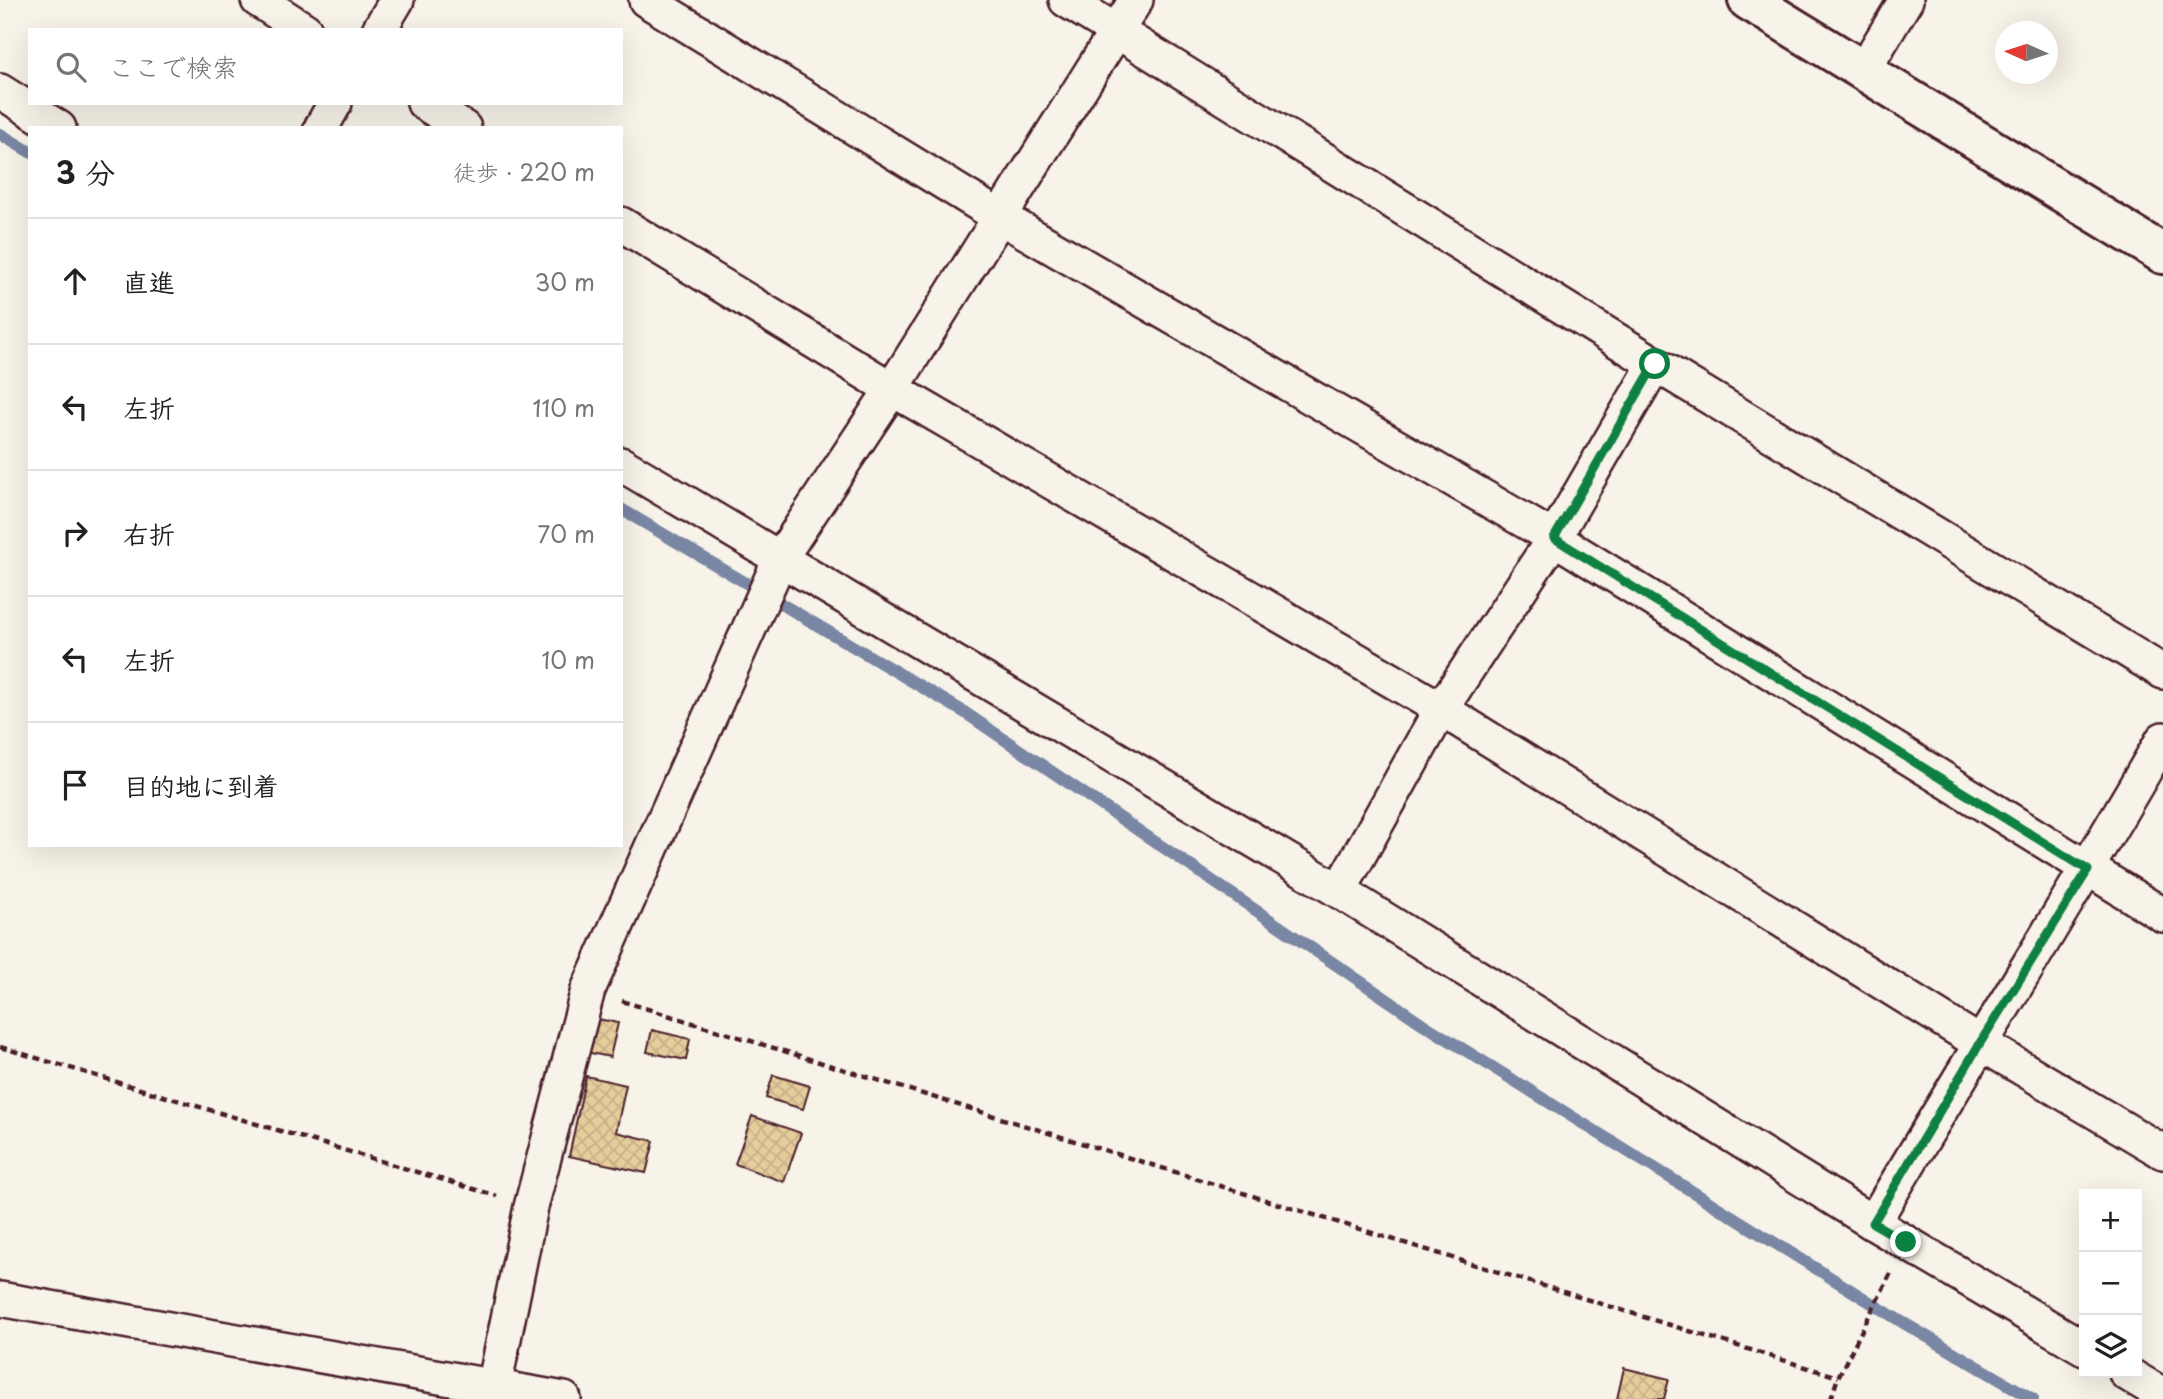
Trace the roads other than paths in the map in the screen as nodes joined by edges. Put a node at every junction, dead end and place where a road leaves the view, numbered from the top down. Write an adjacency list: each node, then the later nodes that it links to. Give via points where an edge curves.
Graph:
1 (258, 0): 8 (street)
2 (397, 0): 9 (street)
3 (646, 0): 18 (street)
4 (1066, 0): 10 (street)
5 (1136, 0): 10 (street)
6 (1748, 0): 11 (street)
7 (1906, 0): 11 (street)
8 (302, 28)
9 (380, 28)
10 (1116, 30): 18 (street); 21 (street)
11 (1863, 71): 20 (street)
12 (0, 92): 15 (street)
13 (334, 105): 16 (street)
14 (427, 105): 17 (street)
15 (56, 126)
16 (321, 126)
17 (461, 126)
18 (1000, 216): 22 (street); 24 (street)
19 (623, 224): 22 (street)
20 (2163, 254)
21 (1655, 364): 24 (street); 26 (street)
22 (892, 389): 25 (street); 27 (street)
23 (623, 465): 25 (street)
24 (1554, 538): 27 (street); 29 (street)
25 (781, 557): 30 (street); 38 (street, via 588,990 531,1207)
26 (2163, 672)
27 (1441, 709): 30 (street); 32 (street)
28 (2163, 740): 29 (street)
29 (2088, 870): 31 (street); 32 (street)
30 (1339, 891): 34 (street)
31 (2163, 915)
32 (1980, 1043): 33 (street); 34 (street)
33 (2163, 1152)
34 (1873, 1223): 36 (street)
35 (0, 1299): 38 (street)
36 (2079, 1345)
37 (2134, 1378): 39 (street)
38 (492, 1393): 40 (street)
39 (2163, 1395)
40 (564, 1399)

